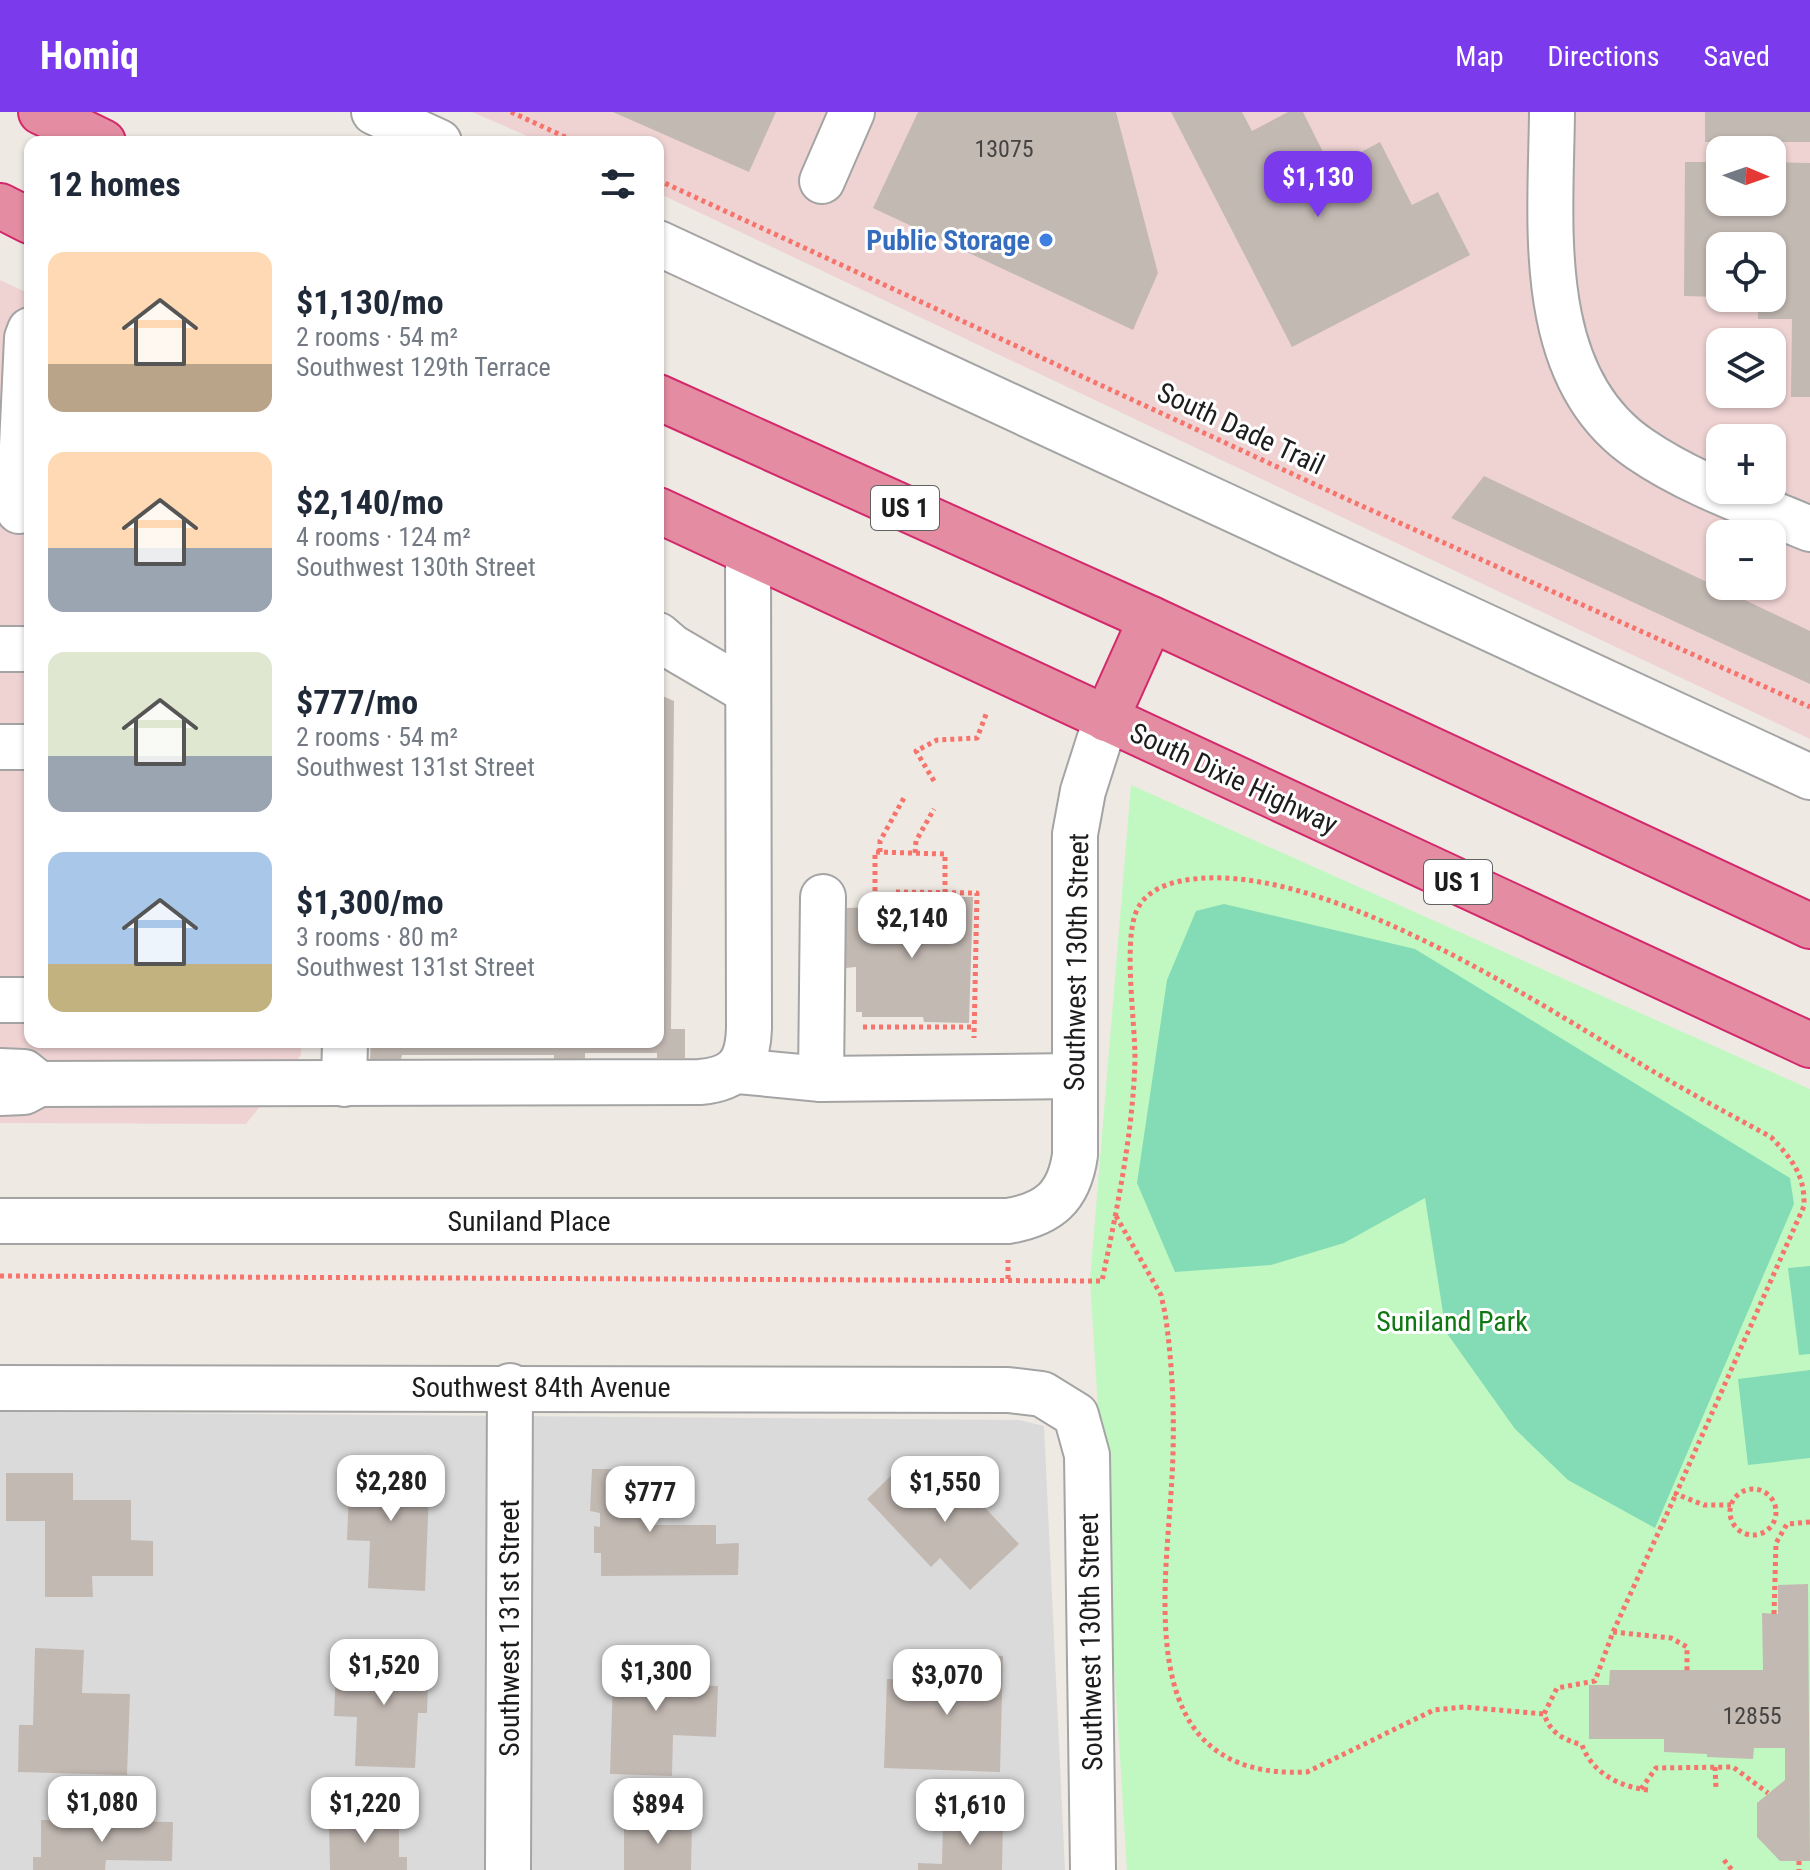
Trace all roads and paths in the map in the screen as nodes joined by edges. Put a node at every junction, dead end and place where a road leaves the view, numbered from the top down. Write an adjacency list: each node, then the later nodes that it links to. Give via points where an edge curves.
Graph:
1 (41, 112): 6 (highway)
2 (374, 112): 7 (street)
3 (511, 112): 8 (path)
4 (852, 112): 9 (street)
5 (1552, 112): 18 (street, via 1558,309 1573,364 1601,412 1639,449 1704,484)
6 (91, 136)
7 (426, 136)
8 (563, 136)
9 (822, 181)
10 (664, 183): 23 (path, South Dade Trail)
11 (0, 206): 12 (highway)
12 (24, 218)
13 (664, 246): 28 (street)
14 (19, 332): 16 (street)
15 (664, 400): 20 (highway, US 1)
16 (16, 508)
17 (664, 513): 19 (highway, South Dixie Highway / US 1)
18 (1810, 529)
19 (748, 552): 22 (street); 25 (highway, South Dixie Highway / US 1)
20 (1151, 619): 25 (highway); 38 (highway, US 1)
21 (664, 651): 22 (street)
22 (747, 691): 46 (street, via 749,1028 747,1052)
23 (1810, 707)
24 (987, 712): 29 (path, via 977,738 937,740 916,751)
25 (1106, 719): 44 (highway, South Dixie Highway / US 1); 47 (street, Southwest 130th Street, via 1075,834)
26 (0, 747): 27 (street)
27 (24, 747)
28 (1810, 777)
29 (934, 781)
30 (905, 796): 32 (path, via 880,841)
31 (934, 809): 33 (path)
32 (880, 852): 33 (path); 37 (path, via 875,852)
33 (915, 853): 35 (path, via 945,854)
34 (896, 892): 35 (path)
35 (945, 893): 42 (path, via 977,893)
36 (823, 897): 48 (street)
37 (875, 899)
38 (1810, 926)
39 (0, 1000): 40 (street)
40 (24, 1000)
41 (850, 1027): 42 (path)
42 (974, 1027): 43 (path, via 974,1043)
43 (982, 1044)
44 (1810, 1045)
45 (345, 1063): 46 (street, via 700,1082); 49 (street)
46 (738, 1071): 48 (street)
47 (1074, 1076): 48 (street); 50 (street, Southwest 130th Street, via 1073,1167)
48 (821, 1079)
49 (13, 1083)
50 (1055, 1205): 52 (street, Suniland Place, via 1008,1221)
51 (1116, 1215): 53 (path, via 1102,1281); 57 (path, via 1135,1060 1134,916 1149,893 1192,879 1272,884 1357,912 1442,950 1771,1137 1801,1173 1804,1206 1790,1245); 65 (path, via 1161,1295 1165,1313 1173,1451 1164,1623 1174,1694 1202,1739 1220,1755 1242,1764 1307,1772 1434,1710)
52 (0, 1221)
53 (0, 1276)
54 (510, 1386): 55 (street, Southwest 84th Avenue); 56 (street, Southwest 84th Avenue, via 1008,1390 1042,1394); 73 (street, Southwest 131st Street)
55 (0, 1388)
56 (1076, 1415): 74 (street, Southwest 130th Street, via 1089,1478)
57 (1676, 1494): 58 (path, via 1704,1505); 63 (path)
58 (1731, 1505): 60 (path, via 1731,1520 1746,1534 1760,1534); 60 (path, via 1740,1492 1763,1491 1774,1502)
59 (1810, 1522): 61 (path, via 1787,1524)
60 (1772, 1525): 61 (path)
61 (1781, 1532): 62 (path, via 1776,1543)
62 (1774, 1614)
63 (1613, 1632): 64 (path, via 1677,1640 1687,1647); 65 (path, via 1595,1681 1557,1688)
64 (1687, 1671)
65 (1544, 1714): 68 (path, via 1548,1726 1582,1745 1609,1779)
66 (1715, 1767): 67 (path); 68 (path, via 1656,1768); 70 (path, via 1733,1767)
67 (1716, 1788)
68 (1640, 1789): 69 (path)
69 (1648, 1790)
70 (1768, 1793)
71 (1724, 1860): 75 (path)
72 (1799, 1861): 76 (path)
73 (508, 1870)
74 (1093, 1870)
75 (1732, 1870)
76 (1799, 1870)

